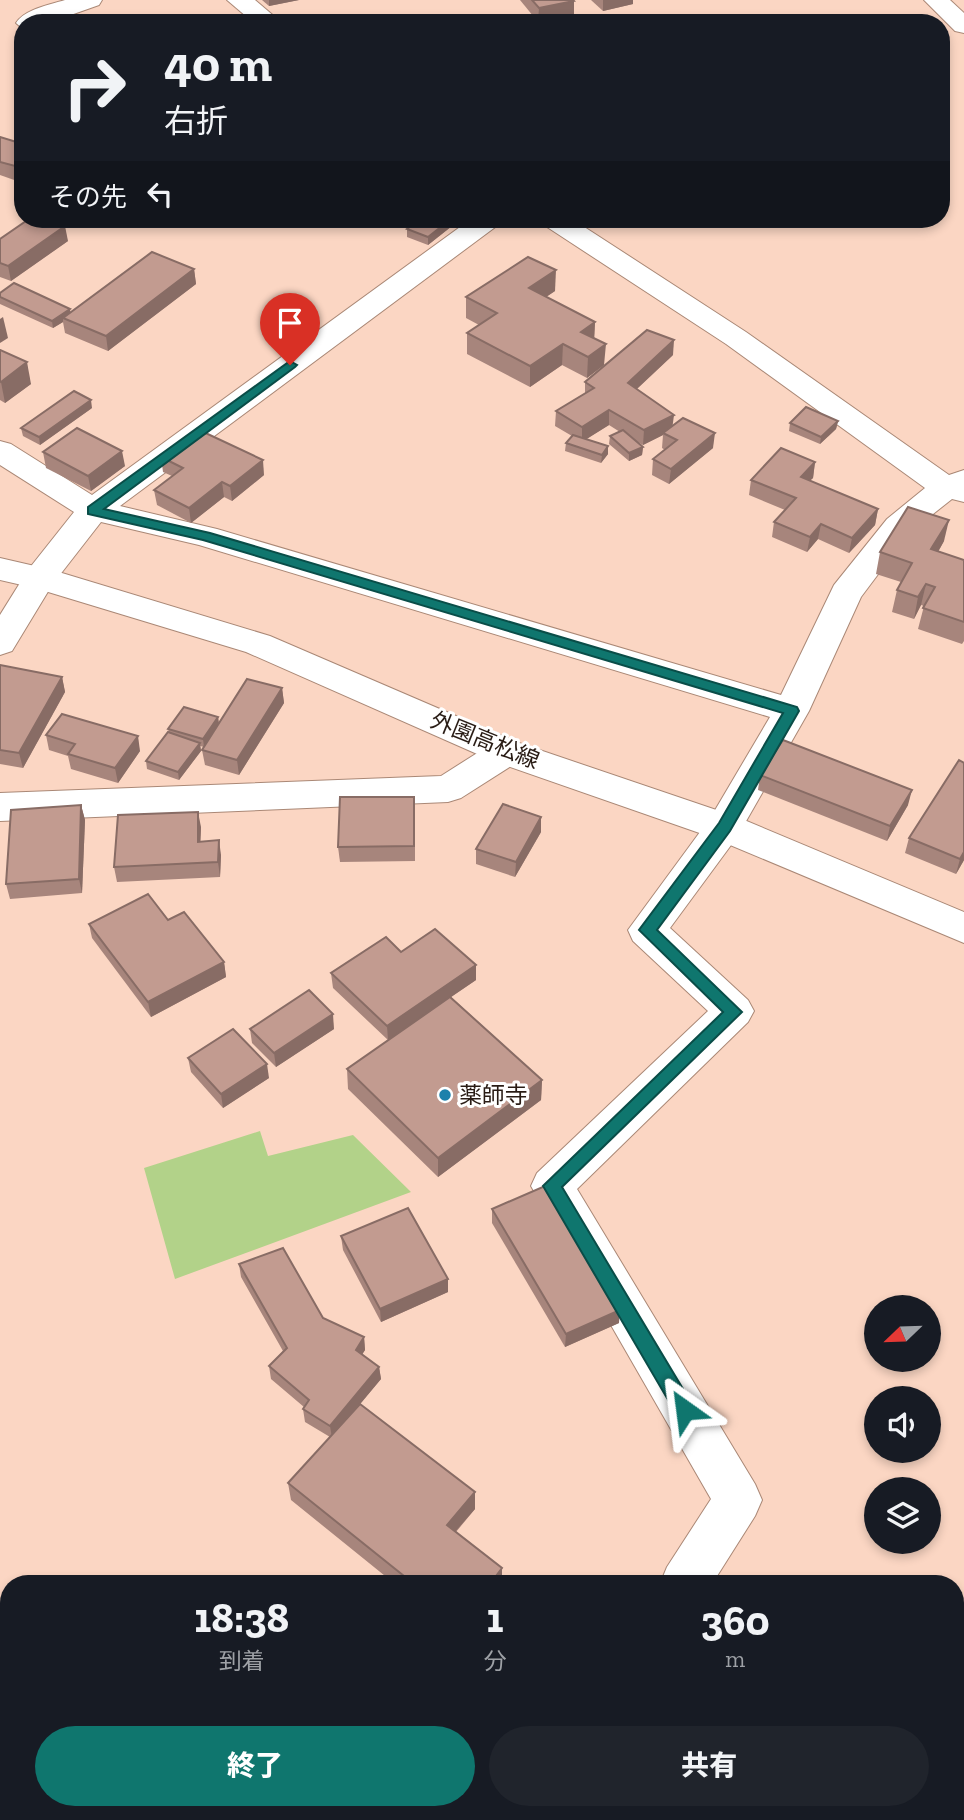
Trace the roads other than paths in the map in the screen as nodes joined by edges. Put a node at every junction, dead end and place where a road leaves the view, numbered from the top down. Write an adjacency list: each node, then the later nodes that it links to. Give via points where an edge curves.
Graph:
1 (90, 0): 4 (street)
2 (239, 0): 5 (street)
3 (936, 0): 6 (street)
4 (46, 14)
5 (258, 14)
6 (964, 26)
7 (476, 228): 11 (street)
8 (568, 228): 10 (street)
9 (0, 451): 11 (street)
10 (958, 486): 15 (street, via 898,526 846,593)
11 (93, 510): 13 (street); 15 (street, via 205,536)
12 (0, 569): 13 (street, 外園高松線)
13 (40, 578): 14 (street); 16 (street, 外園高松線, via 258,644)
14 (0, 643)
15 (791, 711): 18 (street)
16 (506, 751): 17 (street, via 448,789); 18 (street, 外園高松線)
17 (0, 807)
18 (724, 827): 19 (street, 外園高松線); 20 (street, via 647,930 734,1012 552,1186 738,1500)
19 (964, 928)
20 (690, 1575)

